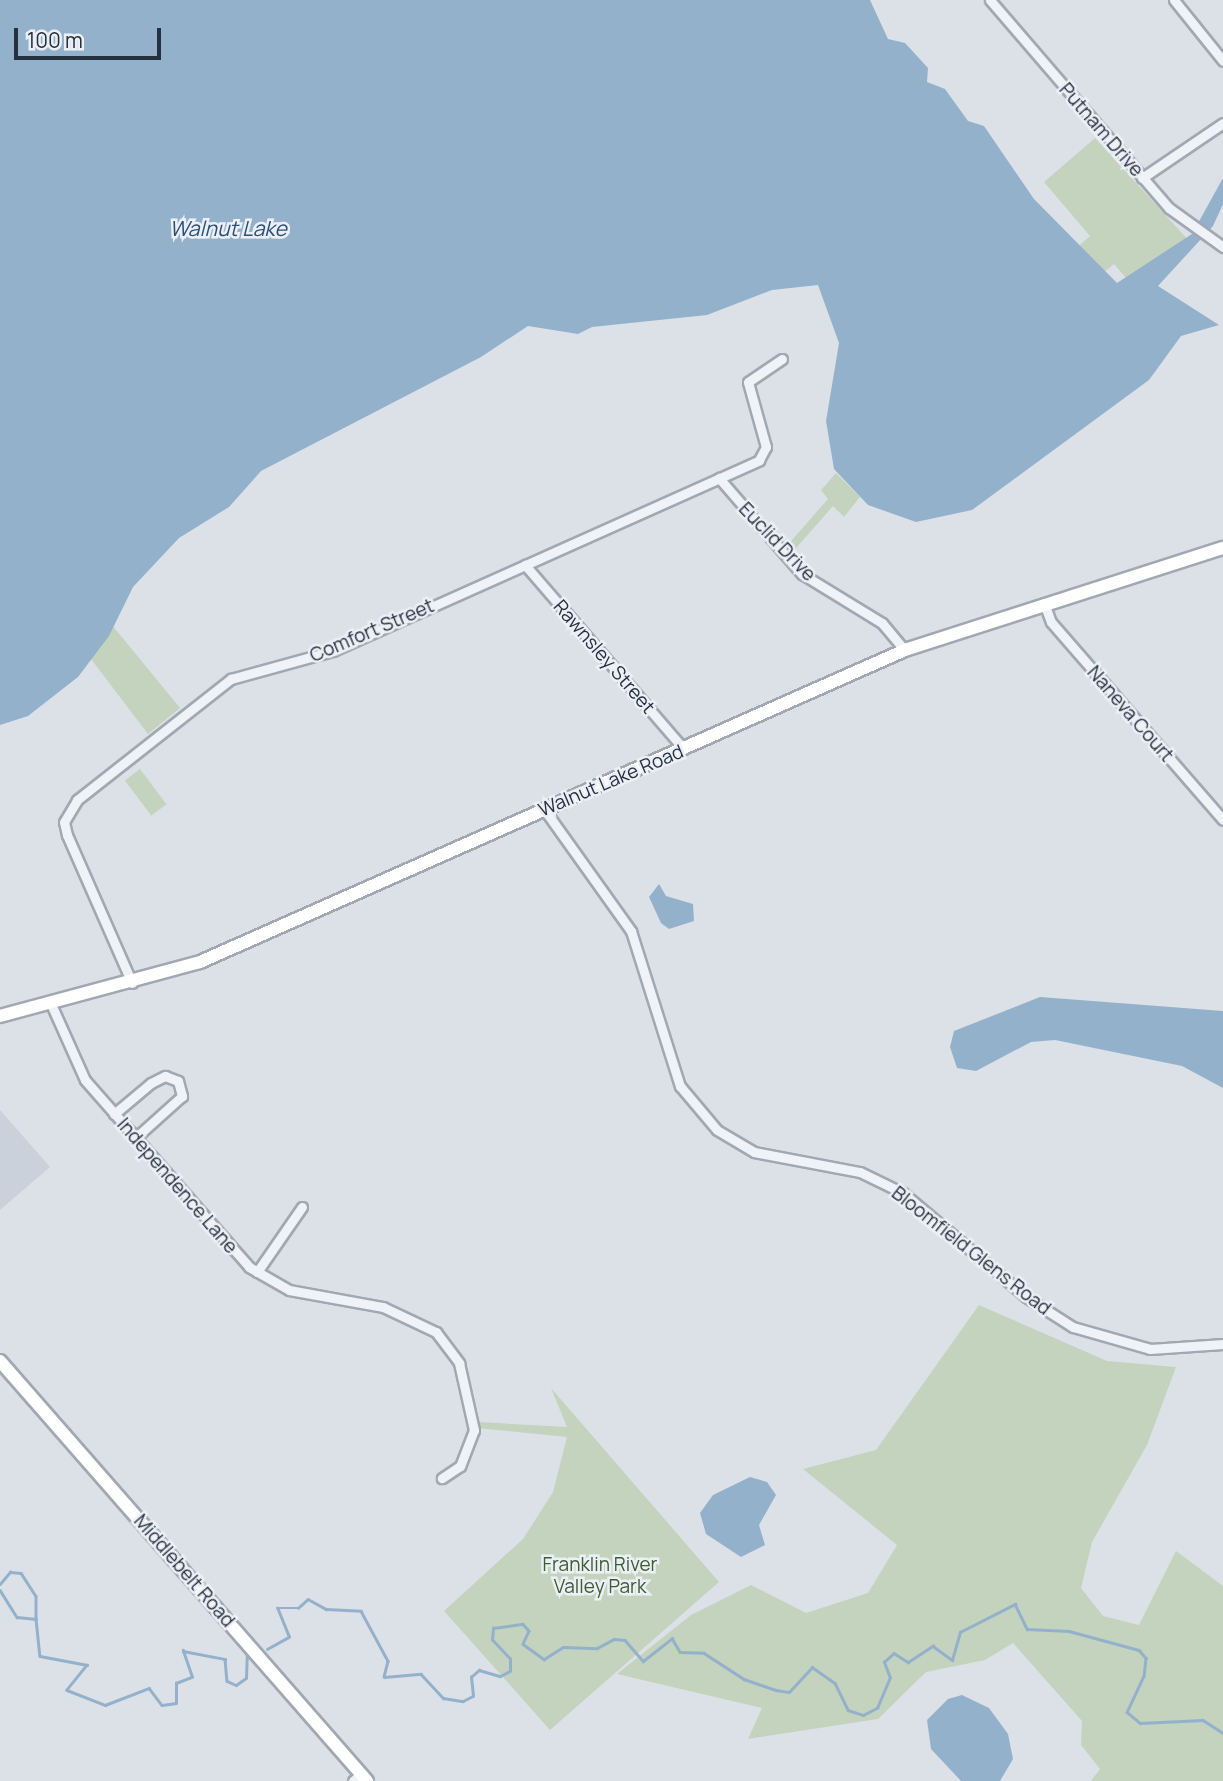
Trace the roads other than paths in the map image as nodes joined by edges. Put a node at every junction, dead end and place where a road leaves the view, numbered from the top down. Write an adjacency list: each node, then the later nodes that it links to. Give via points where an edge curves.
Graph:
1 (990, 0): 5 (street, Putnam Drive)
2 (1174, 0): 3 (street)
3 (1223, 61)
4 (1223, 123): 5 (street)
5 (1142, 177): 6 (street, Putnam Drive, via 1187,224)
6 (1223, 247)
7 (782, 359): 8 (street, Comfort Street, via 748,382 764,454)
8 (719, 478): 10 (street, Comfort Street); 12 (street, Euclid Drive, via 802,574 882,623)
9 (1223, 548): 11 (street, Walnut Lake Road)
10 (524, 565): 13 (street, Rawnsley Street); 16 (street, Comfort Street, via 333,651 231,679 77,800 64,822 67,835)
11 (1044, 603): 12 (street, Walnut Lake Road); 15 (street, Naneva Court, via 1051,622)
12 (905, 650): 13 (street, Walnut Lake Road)
13 (684, 749): 14 (street, Walnut Lake Road)
14 (544, 809): 16 (street, Walnut Lake Road, via 273,932); 23 (street, Bloomfield Glens Road, via 631,931 656,1027 680,1086 717,1130 754,1152 860,1172 903,1193 1026,1297 1073,1327 1150,1349)
15 (1223, 820)
16 (132, 983): 17 (street, Walnut Lake Road)
17 (51, 1004): 18 (street, Walnut Lake Road); 19 (street, Independence Lane, via 85,1080)
18 (0, 1016)
19 (114, 1114): 20 (street, Independence Lane); 20 (street, via 151,1083 165,1076 178,1081 182,1096)
20 (134, 1139): 22 (street, Independence Lane, via 201,1221)
21 (302, 1207): 22 (street)
22 (257, 1272): 25 (street, Independence Lane, via 289,1290 383,1307 436,1332 459,1363 474,1430 460,1466)
23 (1223, 1344)
24 (0, 1361): 26 (street, Middlebelt Road)
25 (442, 1478)
26 (360, 1779)

